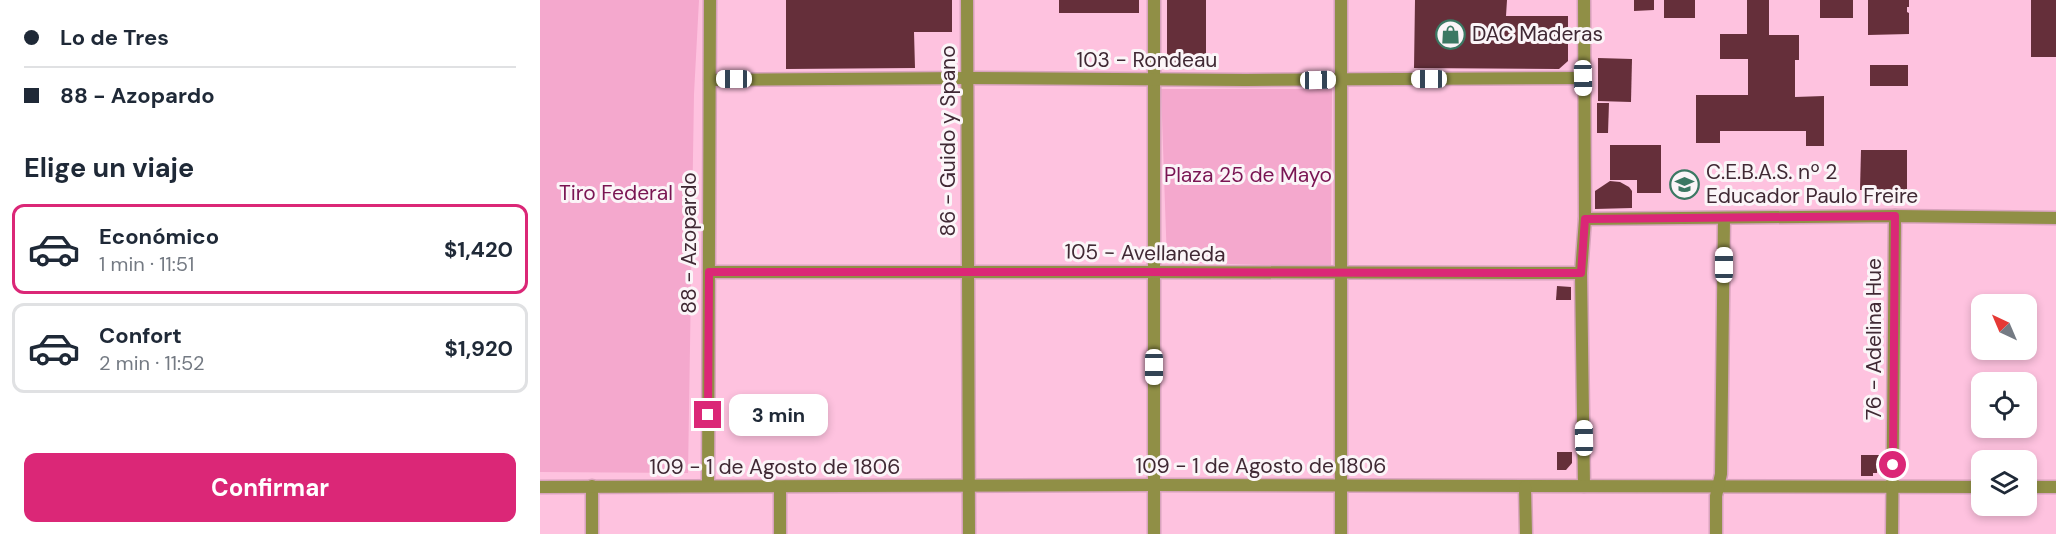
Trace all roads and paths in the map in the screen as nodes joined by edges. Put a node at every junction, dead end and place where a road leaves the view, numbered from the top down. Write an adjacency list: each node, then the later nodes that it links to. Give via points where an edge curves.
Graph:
1 (710, 0): 8 (street, 88 - Azopardo)
2 (967, 0): 6 (street, 86 - Guido y Spano)
3 (1154, 0): 9 (street)
4 (1341, 0): 10 (street)
5 (1584, 0): 7 (street)
6 (968, 78): 8 (street, 103 - Rondeau); 9 (street, 103 - Rondeau); 15 (street, 86 - Guido y Spano)
7 (1583, 78): 10 (street, 103 - Rondeau); 13 (street)
8 (710, 80): 16 (street, 88 - Azopardo)
9 (1153, 80): 10 (street, 103 - Rondeau); 17 (street)
10 (1341, 80): 19 (street)
11 (1895, 216): 12 (street); 14 (street); 33 (street, 76 - Adelina Hue)
12 (2056, 218)
13 (1585, 219): 14 (street); 18 (street)
14 (1724, 219): 26 (street)
15 (968, 271): 16 (street, 105 - Avellaneda); 17 (street, 105 - Avellaneda); 23 (street, 86 - Guido y Spano)
16 (709, 272): 22 (street, 88 - Azopardo)
17 (1154, 273): 19 (street, 105 - Avellaneda); 20 (street)
18 (1581, 273): 19 (street, 105 - Avellaneda); 25 (street)
19 (1340, 274): 24 (street)
20 (1154, 485): 23 (street, 109 - 1 de Agosto de 1806); 24 (street, 109 - 1 de Agosto de 1806); 37 (street)
21 (592, 486): 22 (street, 109 - 1 de Agosto de 1806); 27 (street, 109 - 1 de Agosto de 1806); 34 (street)
22 (708, 486): 28 (street, 109 - 1 de Agosto de 1806)
23 (969, 486): 28 (street, 109 - 1 de Agosto de 1806); 36 (street, 86 - Guido y Spano)
24 (1341, 486): 29 (street, 109 - 1 de Agosto de 1806); 38 (street)
25 (1584, 486): 26 (street, 109 - 1 de Agosto de 1806); 29 (street, 109 - 1 de Agosto de 1806)
26 (1719, 486): 33 (street, 109 - 1 de Agosto de 1806); 40 (street)
27 (540, 487)
28 (780, 487): 35 (street)
29 (1526, 487): 39 (street)
30 (1971, 487): 33 (street, 109 - 1 de Agosto de 1806)
31 (2037, 487): 32 (street)
32 (2056, 487)
33 (1893, 488): 41 (street, 76 - Adelina Hue)
34 (592, 534)
35 (780, 534)
36 (969, 534)
37 (1154, 534)
38 (1341, 534)
39 (1526, 534)
40 (1716, 534)
41 (1892, 534)

